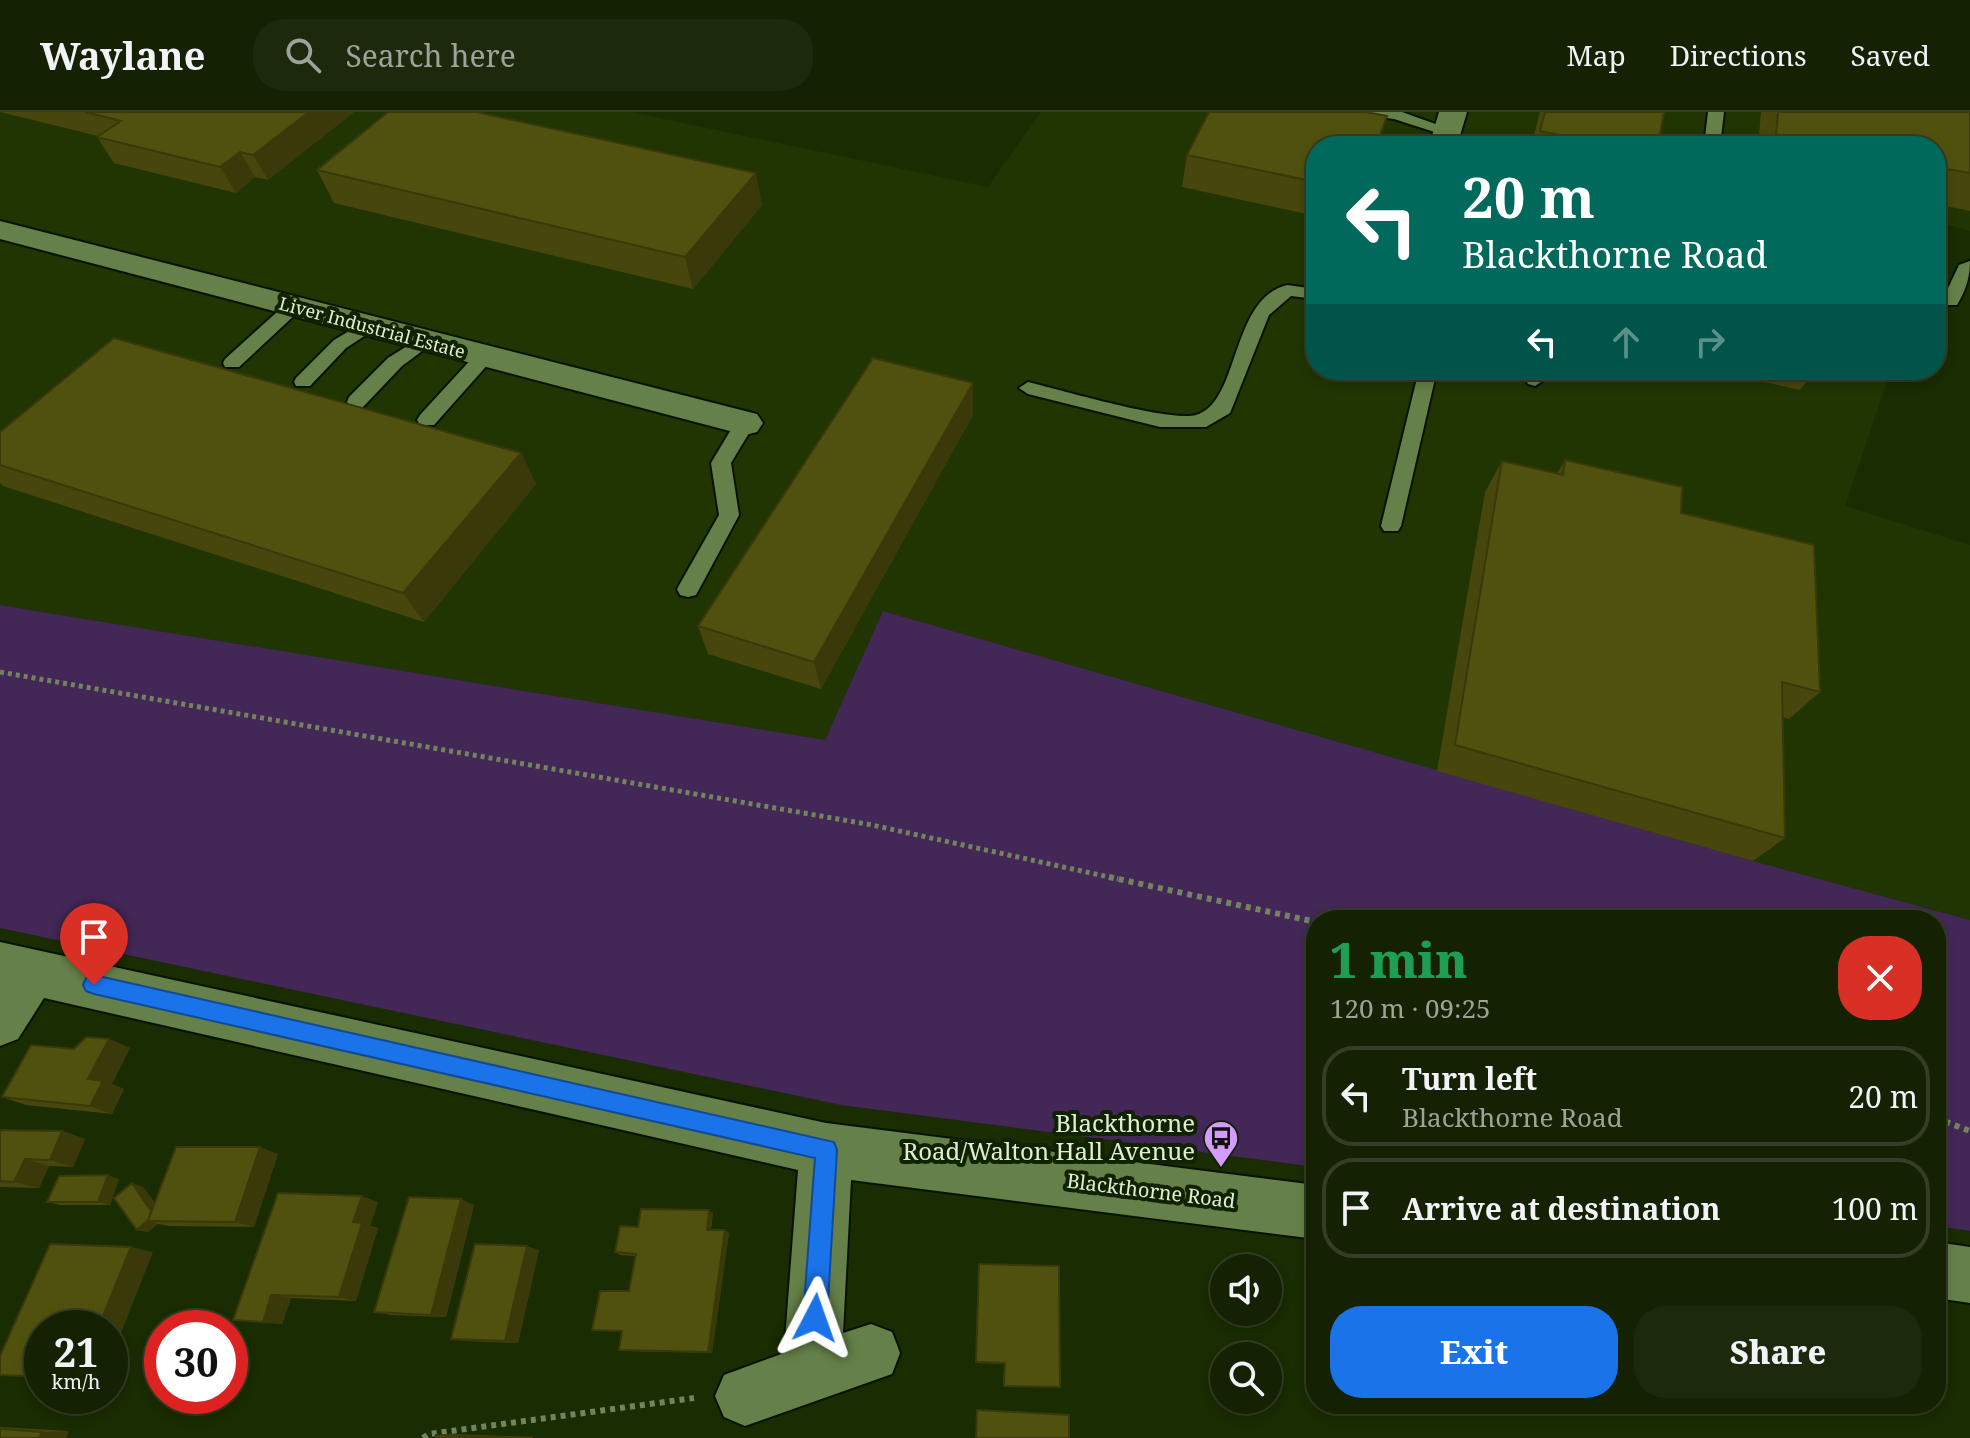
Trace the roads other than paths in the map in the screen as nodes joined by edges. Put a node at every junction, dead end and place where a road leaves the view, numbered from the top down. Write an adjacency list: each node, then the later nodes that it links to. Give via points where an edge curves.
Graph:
1 (1369, 112): 3 (lane)
2 (1716, 112): 4 (lane)
3 (1448, 130)
4 (1713, 136)
5 (0, 230): 9 (street, Liver Industrial Estate)
6 (1970, 266): 8 (lane)
7 (1306, 293): 16 (lane, via 1287,290 1261,312 1223,408 1199,422 1160,420)
8 (1951, 301)
9 (293, 307): 10 (street, Liver Industrial Estate); 13 (lane)
10 (366, 327): 11 (street, Liver Industrial Estate); 15 (lane, via 340,344)
11 (423, 342): 12 (street, Liver Industrial Estate); 17 (lane)
12 (483, 358): 18 (lane); 19 (street, Liver Industrial Estate)
13 (232, 363)
14 (1426, 380): 20 (lane)
15 (303, 382)
16 (1028, 388)
17 (356, 402)
18 (427, 420)
19 (745, 423): 21 (lane, via 721,463 729,515)
20 (1391, 526)
21 (688, 589)
22 (16, 968): 23 (street); 24 (street, Blackthorne Road)
23 (0, 1022)
24 (826, 1150): 25 (street, Blackthorne Road); 29 (street)
25 (1306, 1211)
26 (1946, 1271): 27 (street)
27 (1970, 1275)
28 (871, 1353): 29 (street)
29 (812, 1374): 30 (street)
30 (745, 1396)

